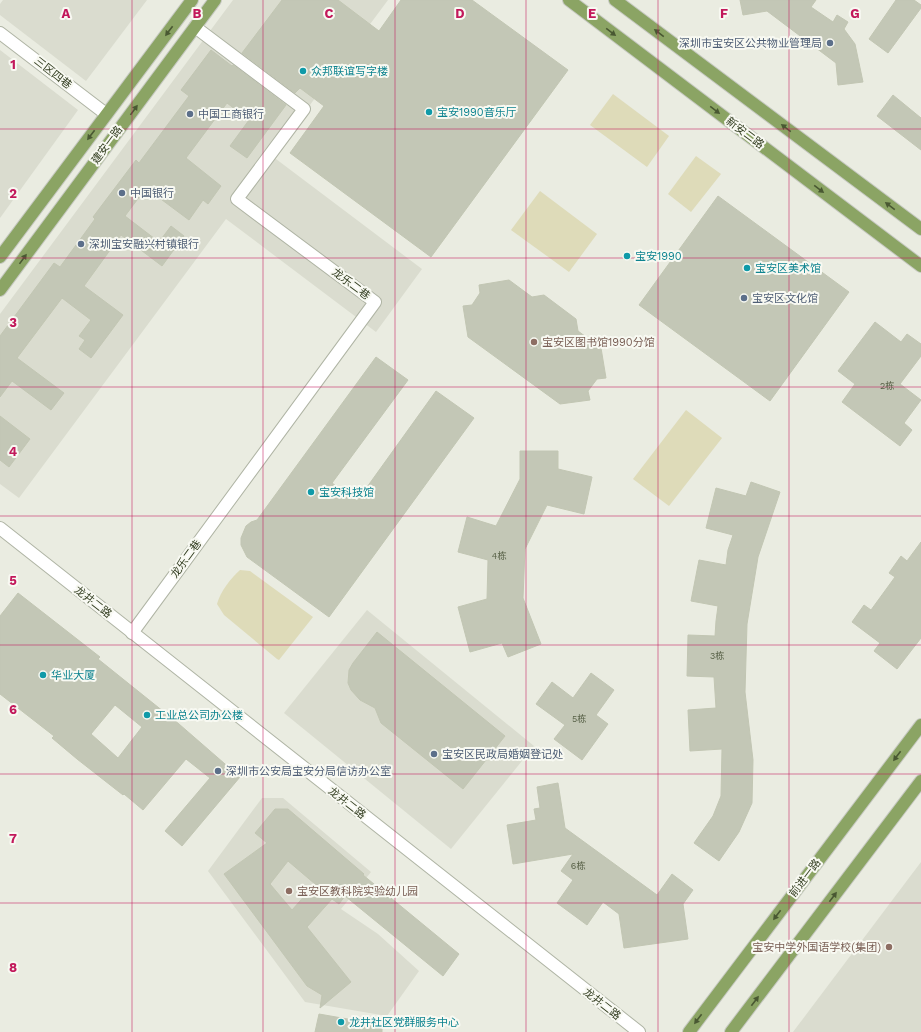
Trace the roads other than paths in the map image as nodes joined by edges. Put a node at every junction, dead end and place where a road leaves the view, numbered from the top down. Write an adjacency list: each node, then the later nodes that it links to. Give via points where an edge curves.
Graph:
1 (192, 0): 7 (main road, 建安一路, one-way to 7)
2 (215, 0): 5 (main road, 建安一路)
3 (569, 0): 10 (main road, 新安二路, one-way to 10)
4 (615, 0): 8 (main road, one-way to 4)
5 (195, 26): 11 (main road, 建安一路, one-way to 5); 13 (street, 龙乐二巷, via 304,109 237,199 375,302)
6 (0, 33): 7 (street, 三区四巷)
7 (106, 114): 9 (main road, 建安一路, one-way to 9)
8 (921, 229)
9 (0, 257)
10 (921, 266)
11 (0, 290)
12 (0, 528): 13 (street, 龙井二路)
13 (132, 633): 16 (street, 龙井二路)
14 (921, 725): 17 (main road, 前进一路, one-way to 17)
15 (921, 781): 18 (main road, one-way to 15)
16 (639, 1032)
17 (689, 1032)
18 (731, 1032)

